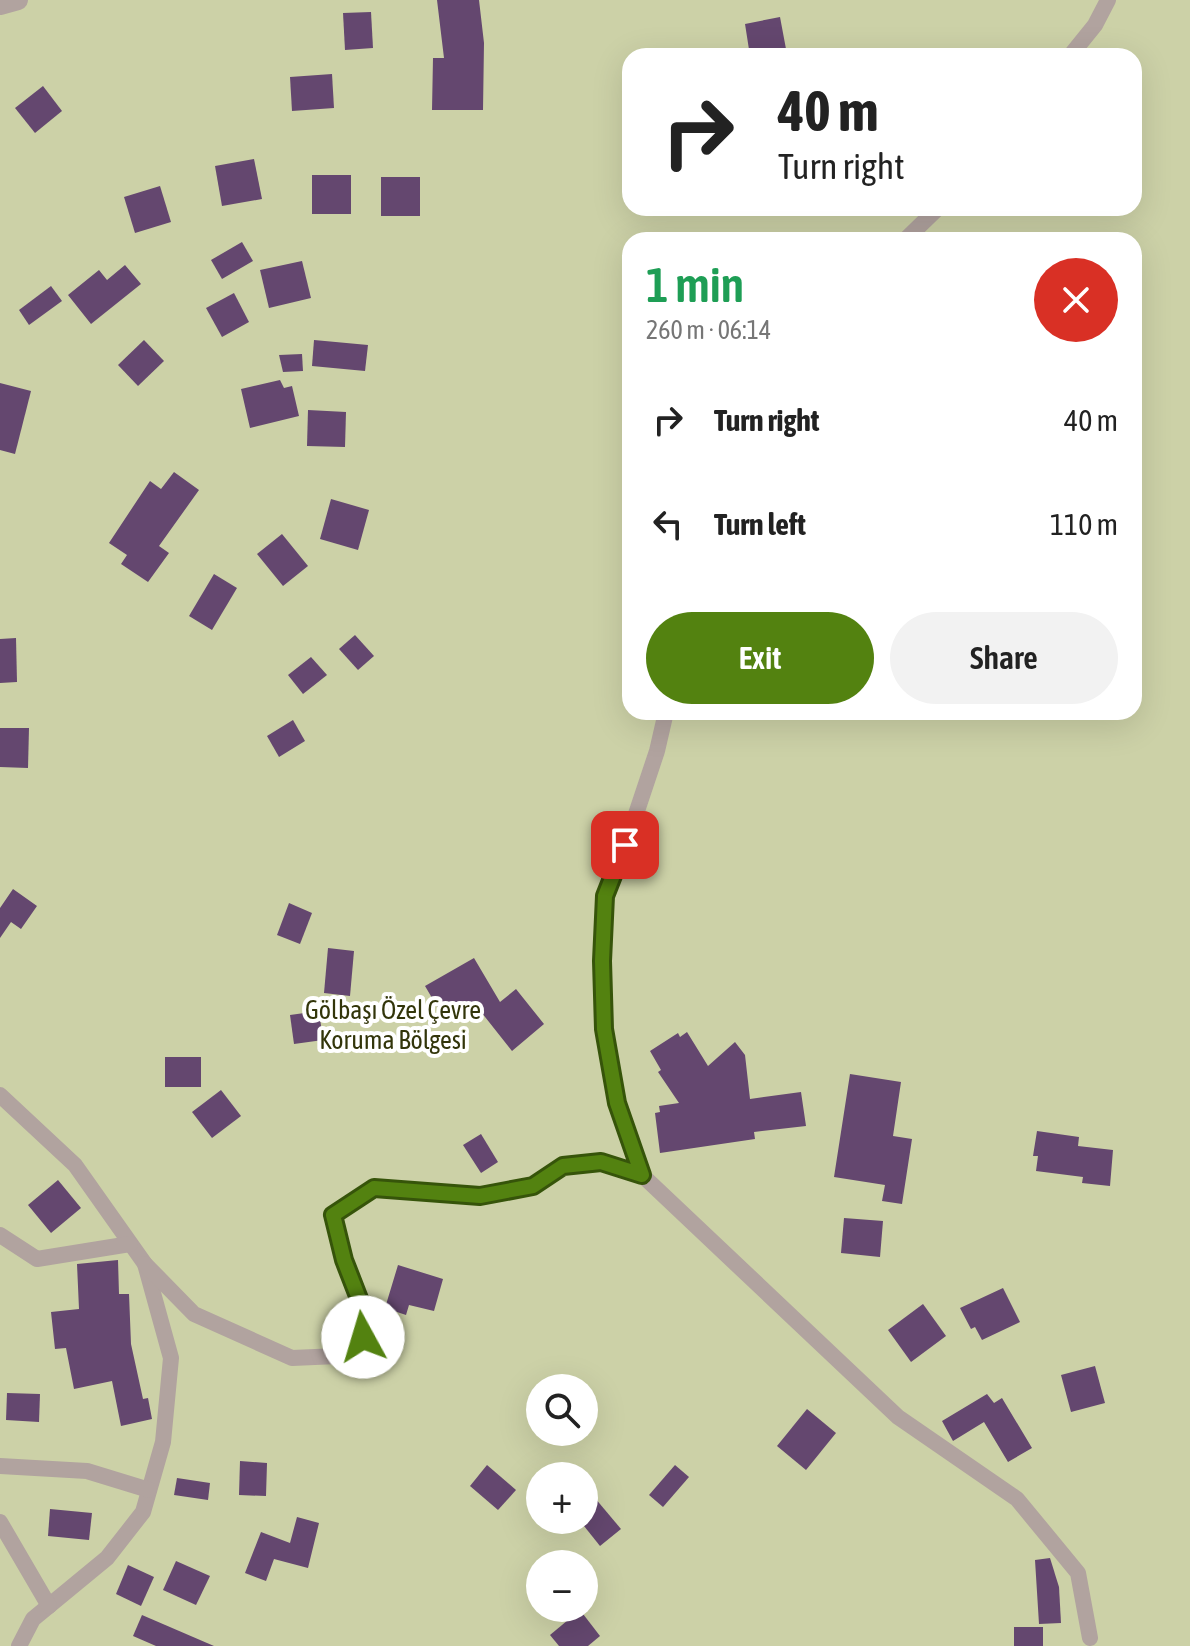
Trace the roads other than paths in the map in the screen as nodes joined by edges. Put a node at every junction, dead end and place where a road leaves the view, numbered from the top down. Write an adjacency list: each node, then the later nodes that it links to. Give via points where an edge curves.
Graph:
1 (18, 0): 3 (street)
2 (1108, 0): 4 (street)
3 (0, 5)
4 (1076, 48)
5 (930, 216): 6 (street)
6 (913, 232)
7 (664, 720): 9 (street, via 604,909 604,1029 617,1103)
8 (0, 1095): 11 (street, via 75,1165)
9 (642, 1175): 12 (street, via 601,1162 563,1166 533,1186 480,1196 374,1188 333,1215 363,1309 363,1337 338,1356 292,1358 194,1314); 17 (street, via 898,1417 1017,1499 1078,1573)
10 (0, 1235): 11 (street, via 37,1259)
11 (130, 1244): 12 (street)
12 (145, 1264): 14 (street, via 171,1358 163,1442)
13 (0, 1466): 14 (street, via 87,1471)
14 (149, 1490): 16 (street, via 143,1512 107,1558)
15 (0, 1522): 16 (street)
16 (49, 1606): 18 (street, via 33,1619)
17 (1090, 1638)
18 (19, 1646)

